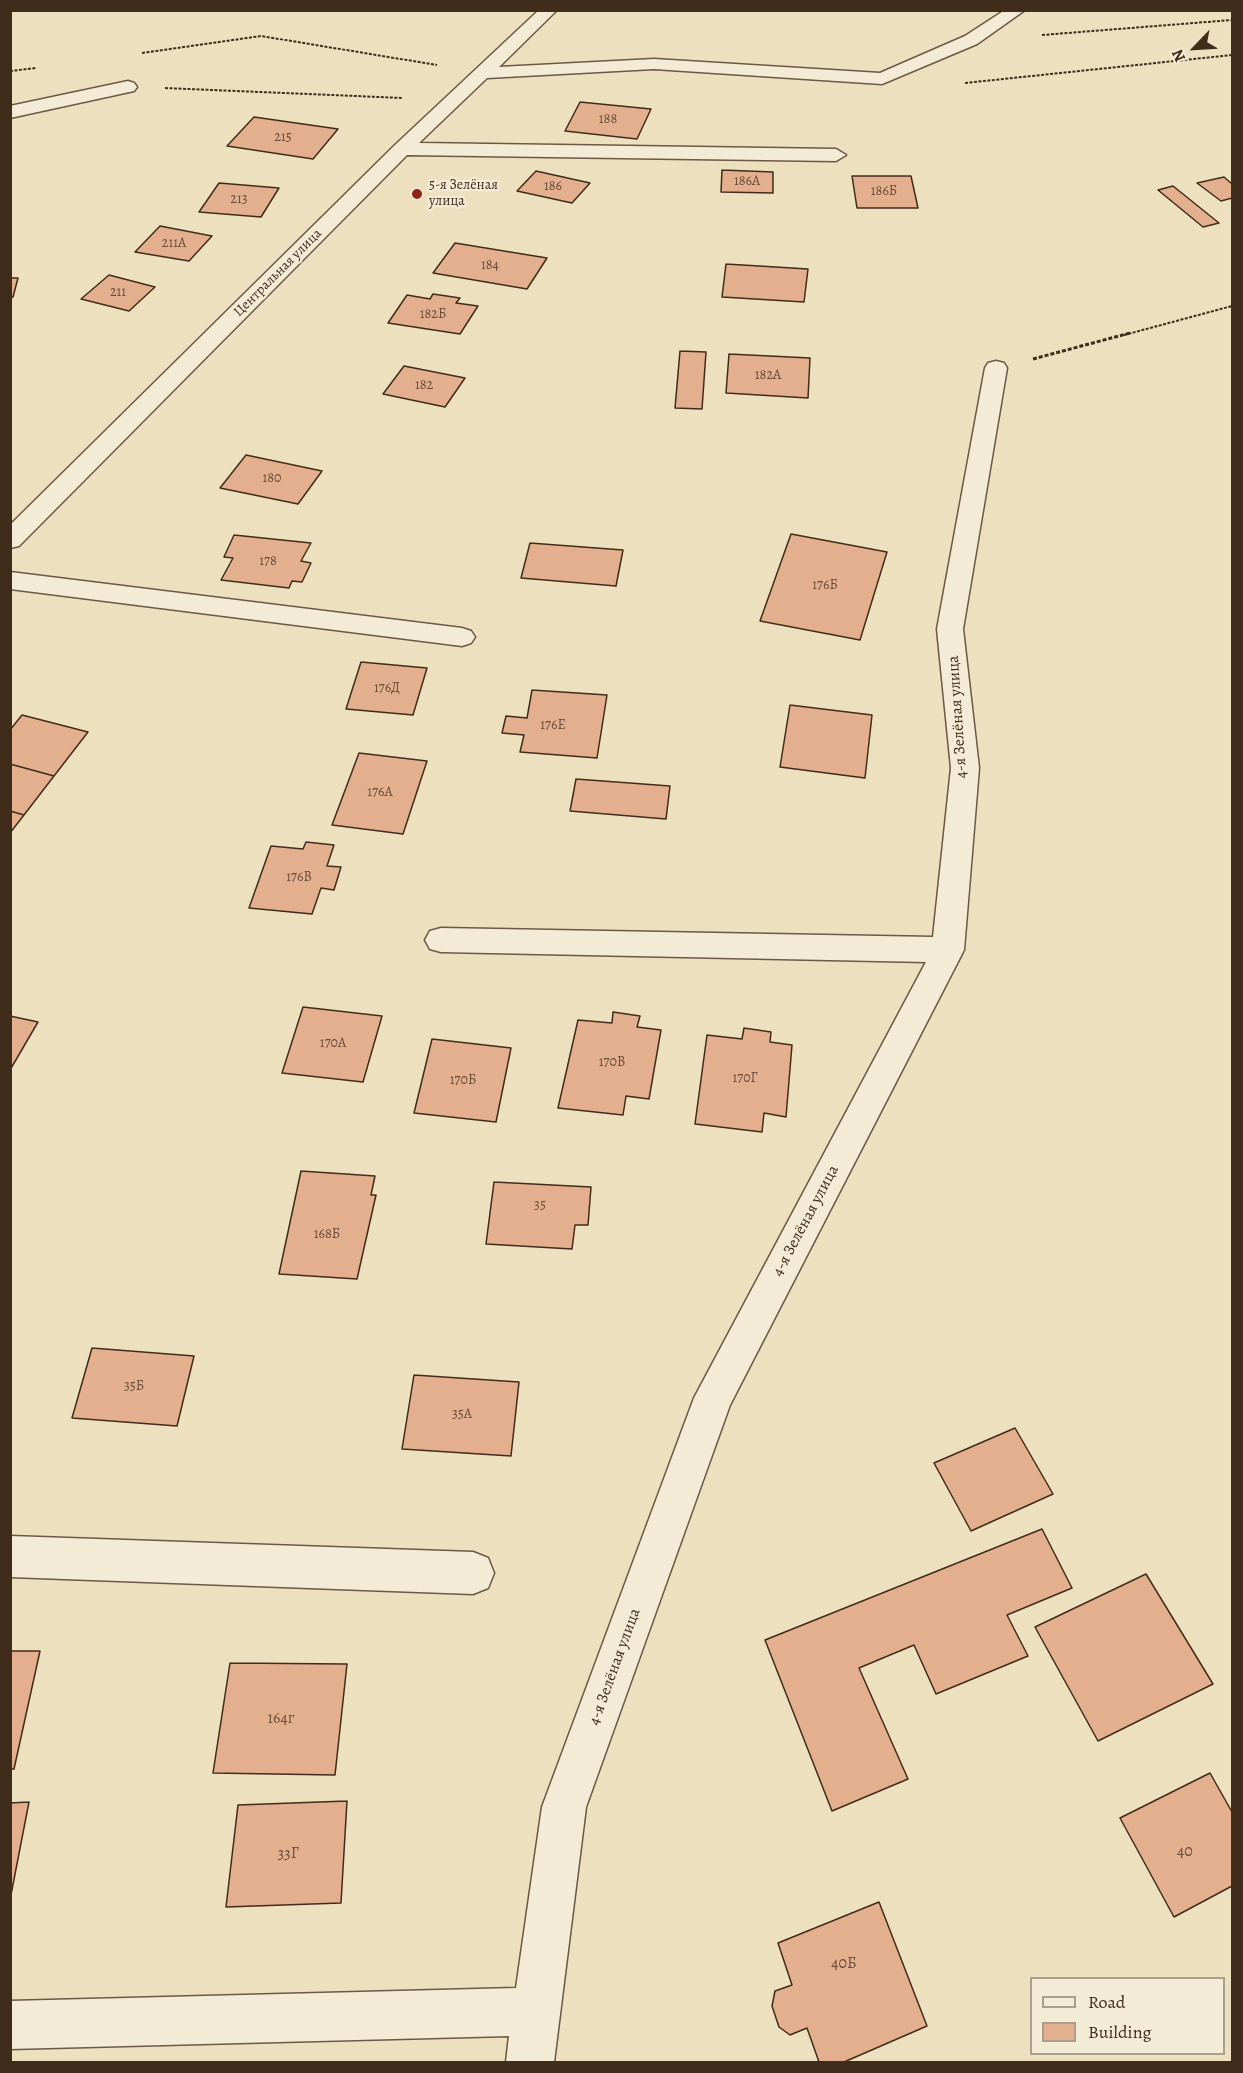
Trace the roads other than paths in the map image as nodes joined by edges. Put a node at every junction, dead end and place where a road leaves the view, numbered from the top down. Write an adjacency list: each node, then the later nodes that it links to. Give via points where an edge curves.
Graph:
1 (549, 10): 3 (street, Центральная улица)
2 (1017, 10): 3 (street, via 971,40 882,79 654,64)
3 (485, 73): 6 (street, Центральная улица)
4 (128, 87): 5 (street)
5 (10, 112)
6 (402, 149): 7 (street); 9 (street, Центральная улица)
7 (836, 155)
8 (996, 369): 13 (street, 4-я Зелёная улица, via 950,628 964,768)
9 (10, 540)
10 (10, 580): 11 (street)
11 (462, 637)
12 (441, 940): 13 (street)
13 (948, 950): 16 (street, 4-я Зелёная улица, via 713,1398 564,1807)
14 (10, 1556): 15 (street)
15 (473, 1573)
16 (537, 2011): 17 (street); 18 (street, 4-я Зелёная улица)
17 (10, 2025)
18 (530, 2062)

